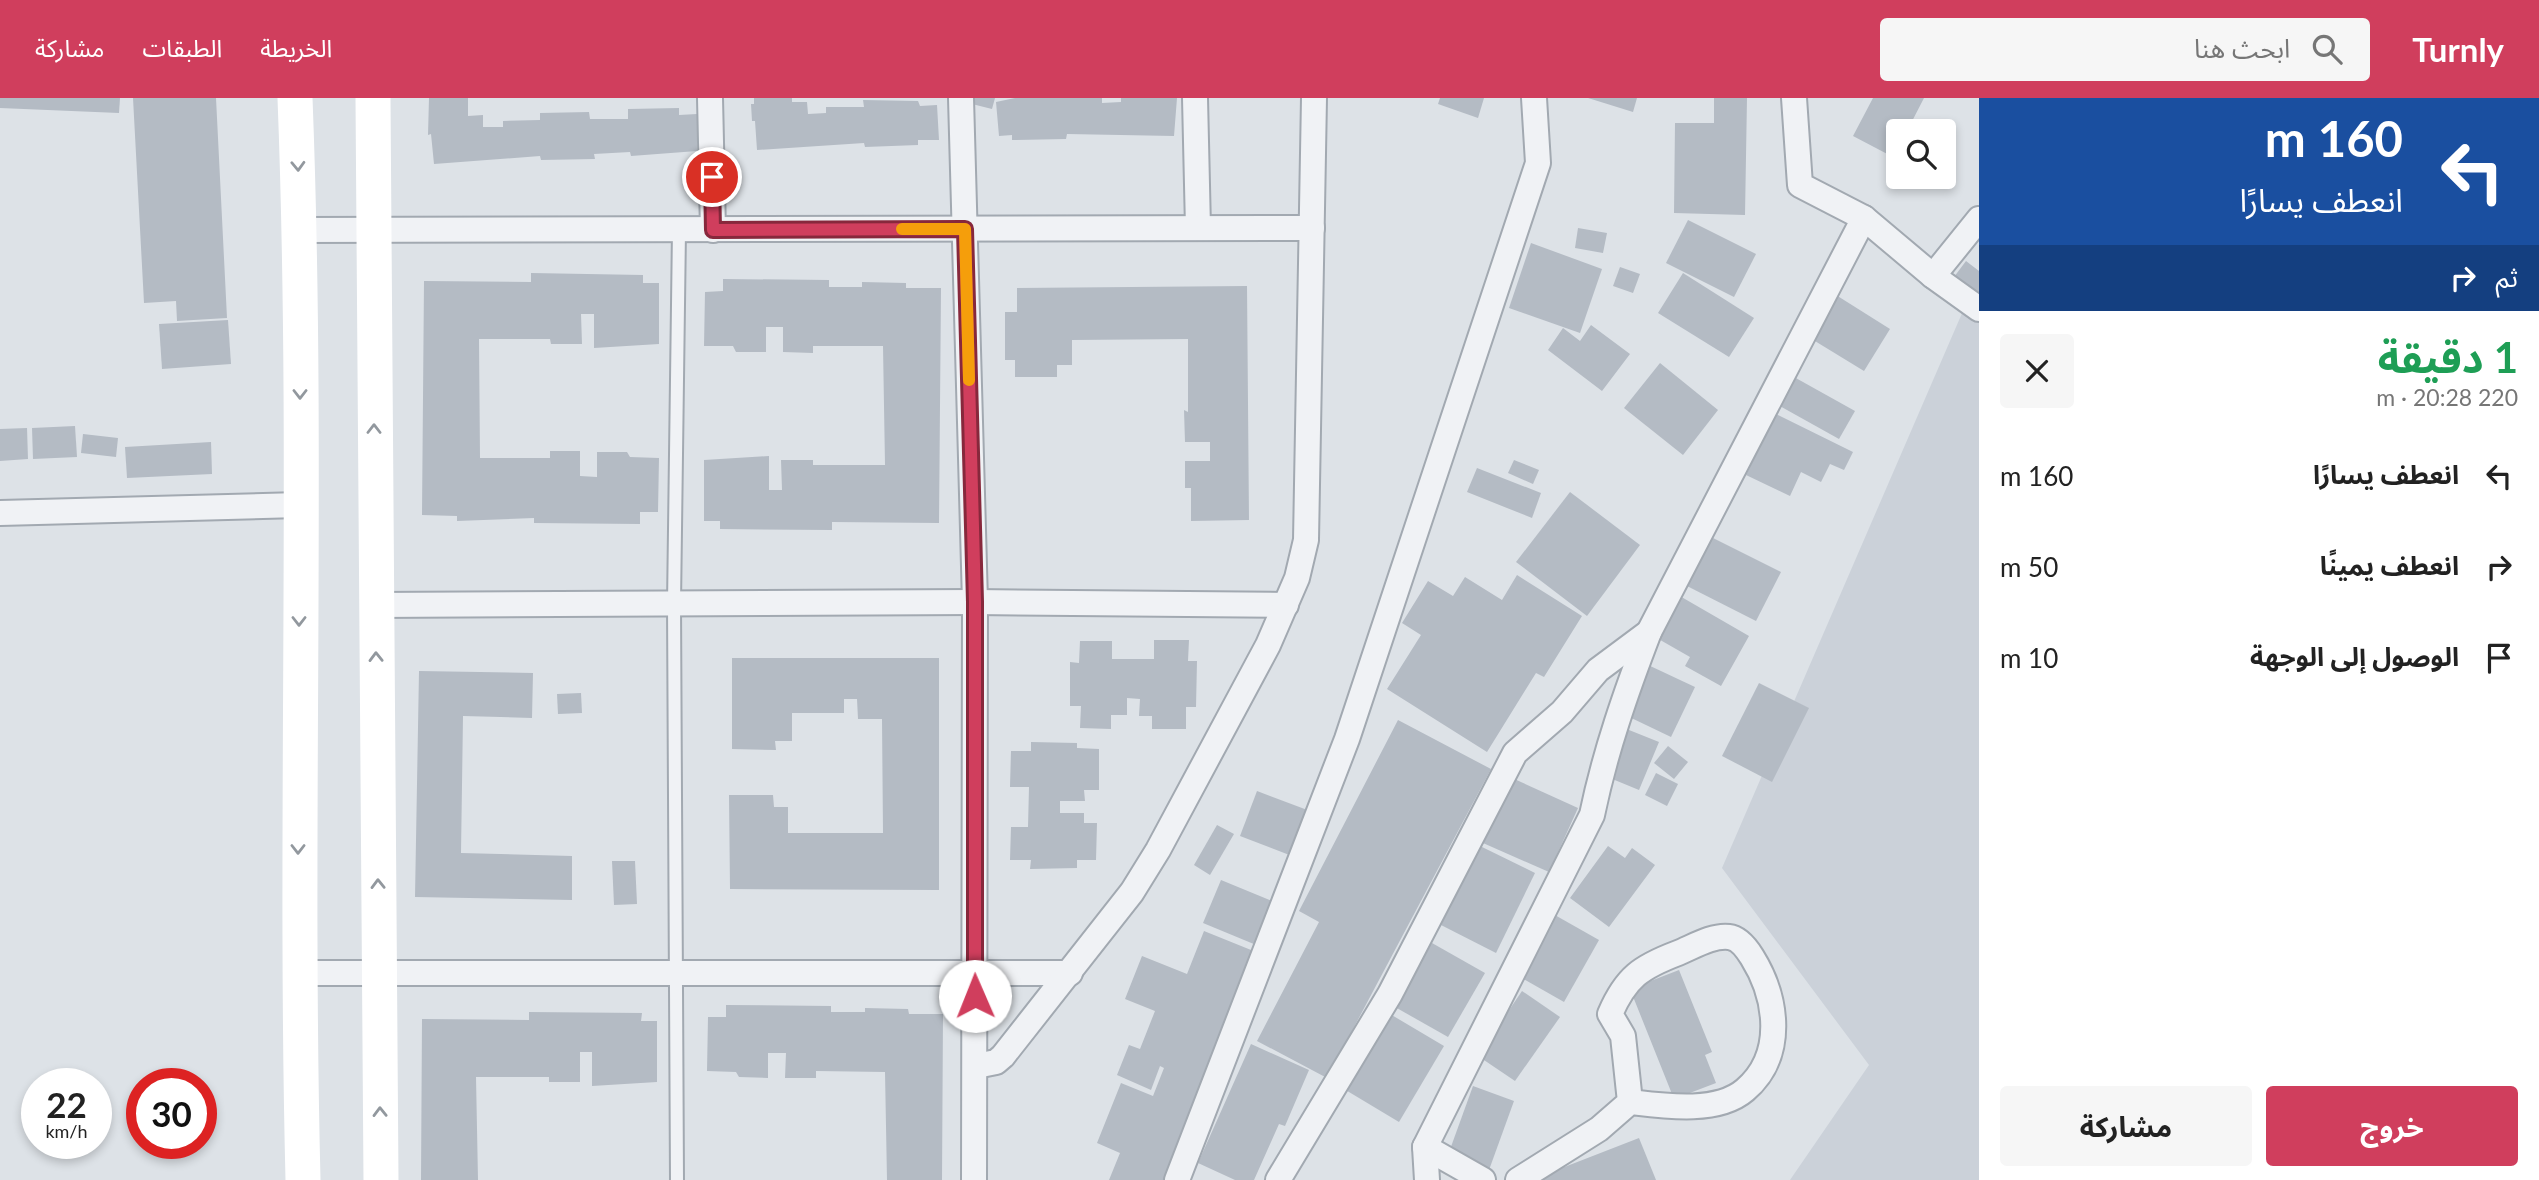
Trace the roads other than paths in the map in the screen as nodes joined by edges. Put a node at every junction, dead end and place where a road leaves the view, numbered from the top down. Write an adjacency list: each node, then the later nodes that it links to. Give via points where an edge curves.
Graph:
1 (295, 98): 14 (street, one-way to 14)
2 (373, 98): 15 (street)
3 (710, 98): 17 (street)
4 (961, 98): 13 (street)
5 (1195, 98): 11 (street)
6 (1314, 98): 12 (street)
7 (1534, 98): 39 (street, via 1538,163 1346,739)
8 (1794, 98): 9 (street, via 1800,185)
9 (1864, 218): 18 (street); 26 (street)
10 (1979, 219): 18 (street)
11 (1198, 228): 12 (street); 13 (street)
12 (1312, 228): 25 (street, via 1306,540)
13 (965, 229): 17 (street); 22 (street)
14 (300, 230): 15 (street); 20 (street, one-way to 20)
15 (374, 230): 16 (street); 24 (street, one-way to 15)
16 (679, 230): 17 (street); 23 (lane)
17 (713, 230)
18 (1933, 276): 19 (street)
19 (1979, 309)
20 (299, 505): 21 (street); 27 (street, one-way to 27)
21 (0, 513)
22 (975, 602): 23 (street); 25 (street); 30 (street)
23 (674, 604): 24 (street); 29 (lane)
24 (375, 605): 28 (street, one-way to 24)
25 (1286, 606): 31 (street, via 1158,850)
26 (1650, 632): 34 (street, via 1622,701 1592,815); 40 (street, via 1598,670 1562,712 1515,753 1390,994)
27 (298, 973): 28 (street); 35 (street)
28 (379, 973): 29 (street); 36 (street, one-way to 28)
29 (677, 973): 30 (street); 37 (lane)
30 (974, 973): 31 (street); 32 (street)
31 (1070, 973): 32 (street, via 1000,1060)
32 (976, 1066): 38 (street)
33 (1630, 1102): 33 (street, via 1675,1107 1712,1104 1745,1090 1763,1065 1773,1039 1774,1008 1759,968 1745,947 1731,937 1714,938 1648,964 1622,986 1610,1014 1623,1036); 43 (street, via 1599,1129)
34 (1424, 1147): 41 (street); 42 (street)
35 (303, 1180)
36 (381, 1180)
37 (677, 1180)
38 (974, 1180)
39 (1177, 1180)
40 (1279, 1180)
41 (1427, 1180)
42 (1483, 1180)
43 (1518, 1180)

